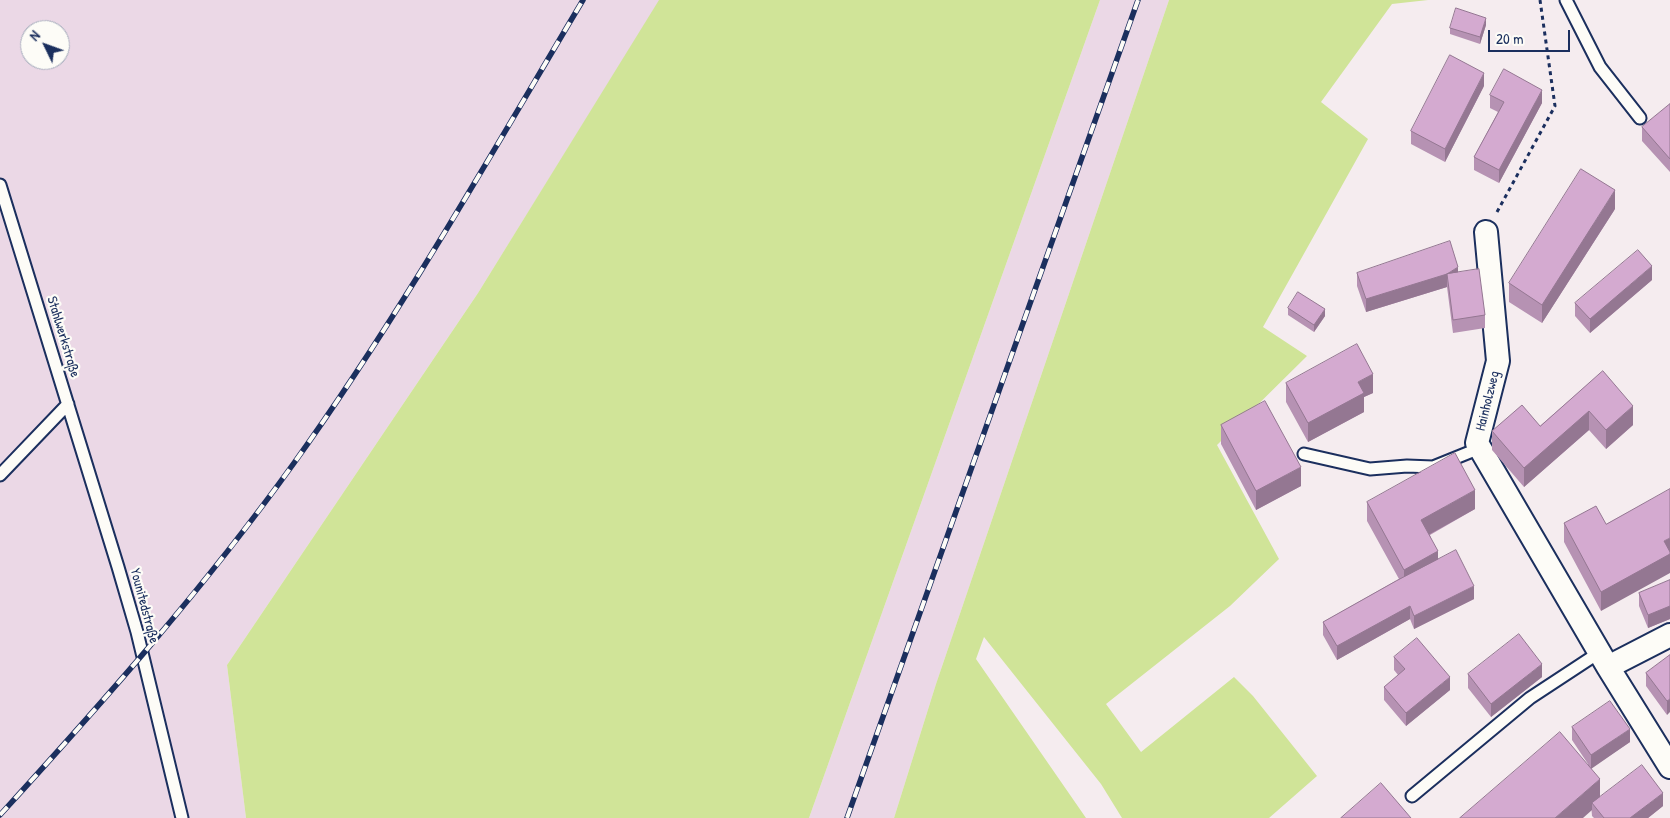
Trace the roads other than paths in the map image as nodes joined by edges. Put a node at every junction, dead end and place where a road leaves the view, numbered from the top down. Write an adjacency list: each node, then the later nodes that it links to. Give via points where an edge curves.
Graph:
1 (1566, 0): 2 (lane, via 1600,66)
2 (1640, 118)
3 (0, 185): 5 (lane, Stahlwerkstraße)
4 (1486, 232): 6 (street, Hainholzweg, via 1498,361 1477,443)
5 (68, 404): 8 (lane); 13 (lane, Younitedstraße, via 137,632)
6 (1480, 448): 7 (lane, via 1434,467 1370,469); 10 (street, Hainholzweg)
7 (1304, 454)
8 (0, 475)
9 (1670, 635): 10 (street)
10 (1604, 660): 11 (street, Hainholzweg); 12 (lane, via 1530,698)
11 (1670, 768)
12 (1412, 796)
13 (182, 818)

